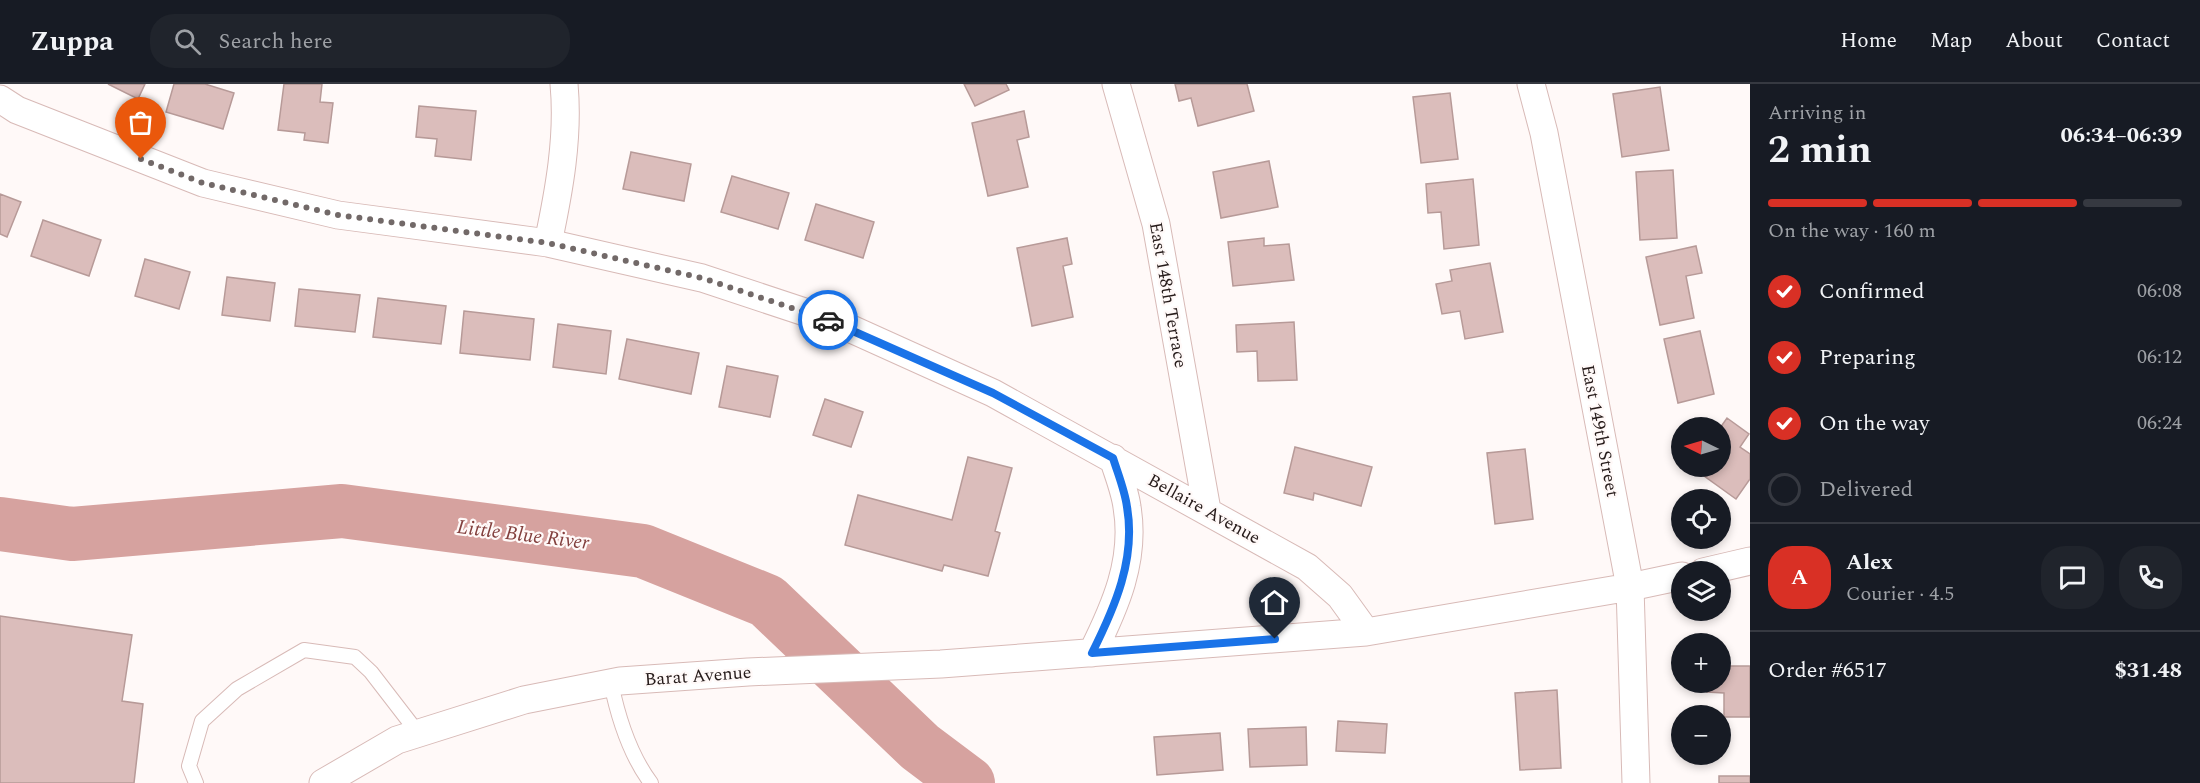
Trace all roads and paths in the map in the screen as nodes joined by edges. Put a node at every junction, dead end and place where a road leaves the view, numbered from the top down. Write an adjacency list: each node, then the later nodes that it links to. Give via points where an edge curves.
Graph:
1 (564, 84): 5 (street, via 561,180)
2 (1116, 84): 7 (street, East 148th Terrace, via 1156,225)
3 (1531, 84): 11 (street, East 149th Street, via 1544,134)
4 (0, 99): 5 (street, Bellaire Avenue, via 16,110 203,183 338,215)
5 (548, 243): 6 (street, Bellaire Avenue, via 702,278 838,323 993,393)
6 (1113, 458): 7 (street, Bellaire Avenue); 13 (street, via 1127,507 1129,556 1115,606)
7 (1207, 510): 12 (street, Bellaire Avenue, via 1307,567 1340,596)
8 (1750, 561): 9 (street)
9 (1731, 565)
10 (1671, 578): 11 (street)
11 (1630, 587): 12 (street); 19 (street, East 149th Street)
12 (1366, 632): 13 (street, Barat Avenue)
13 (1092, 653): 14 (street, Barat Avenue)
14 (611, 683): 15 (street, Barat Avenue, via 524,700); 18 (lane, via 618,714)
15 (418, 733): 16 (street, Barat Avenue, via 397,740); 17 (lane, via 355,657 304,650 237,689 202,720 189,766)
16 (333, 781)
17 (196, 783)
18 (651, 783)
19 (1636, 783)

